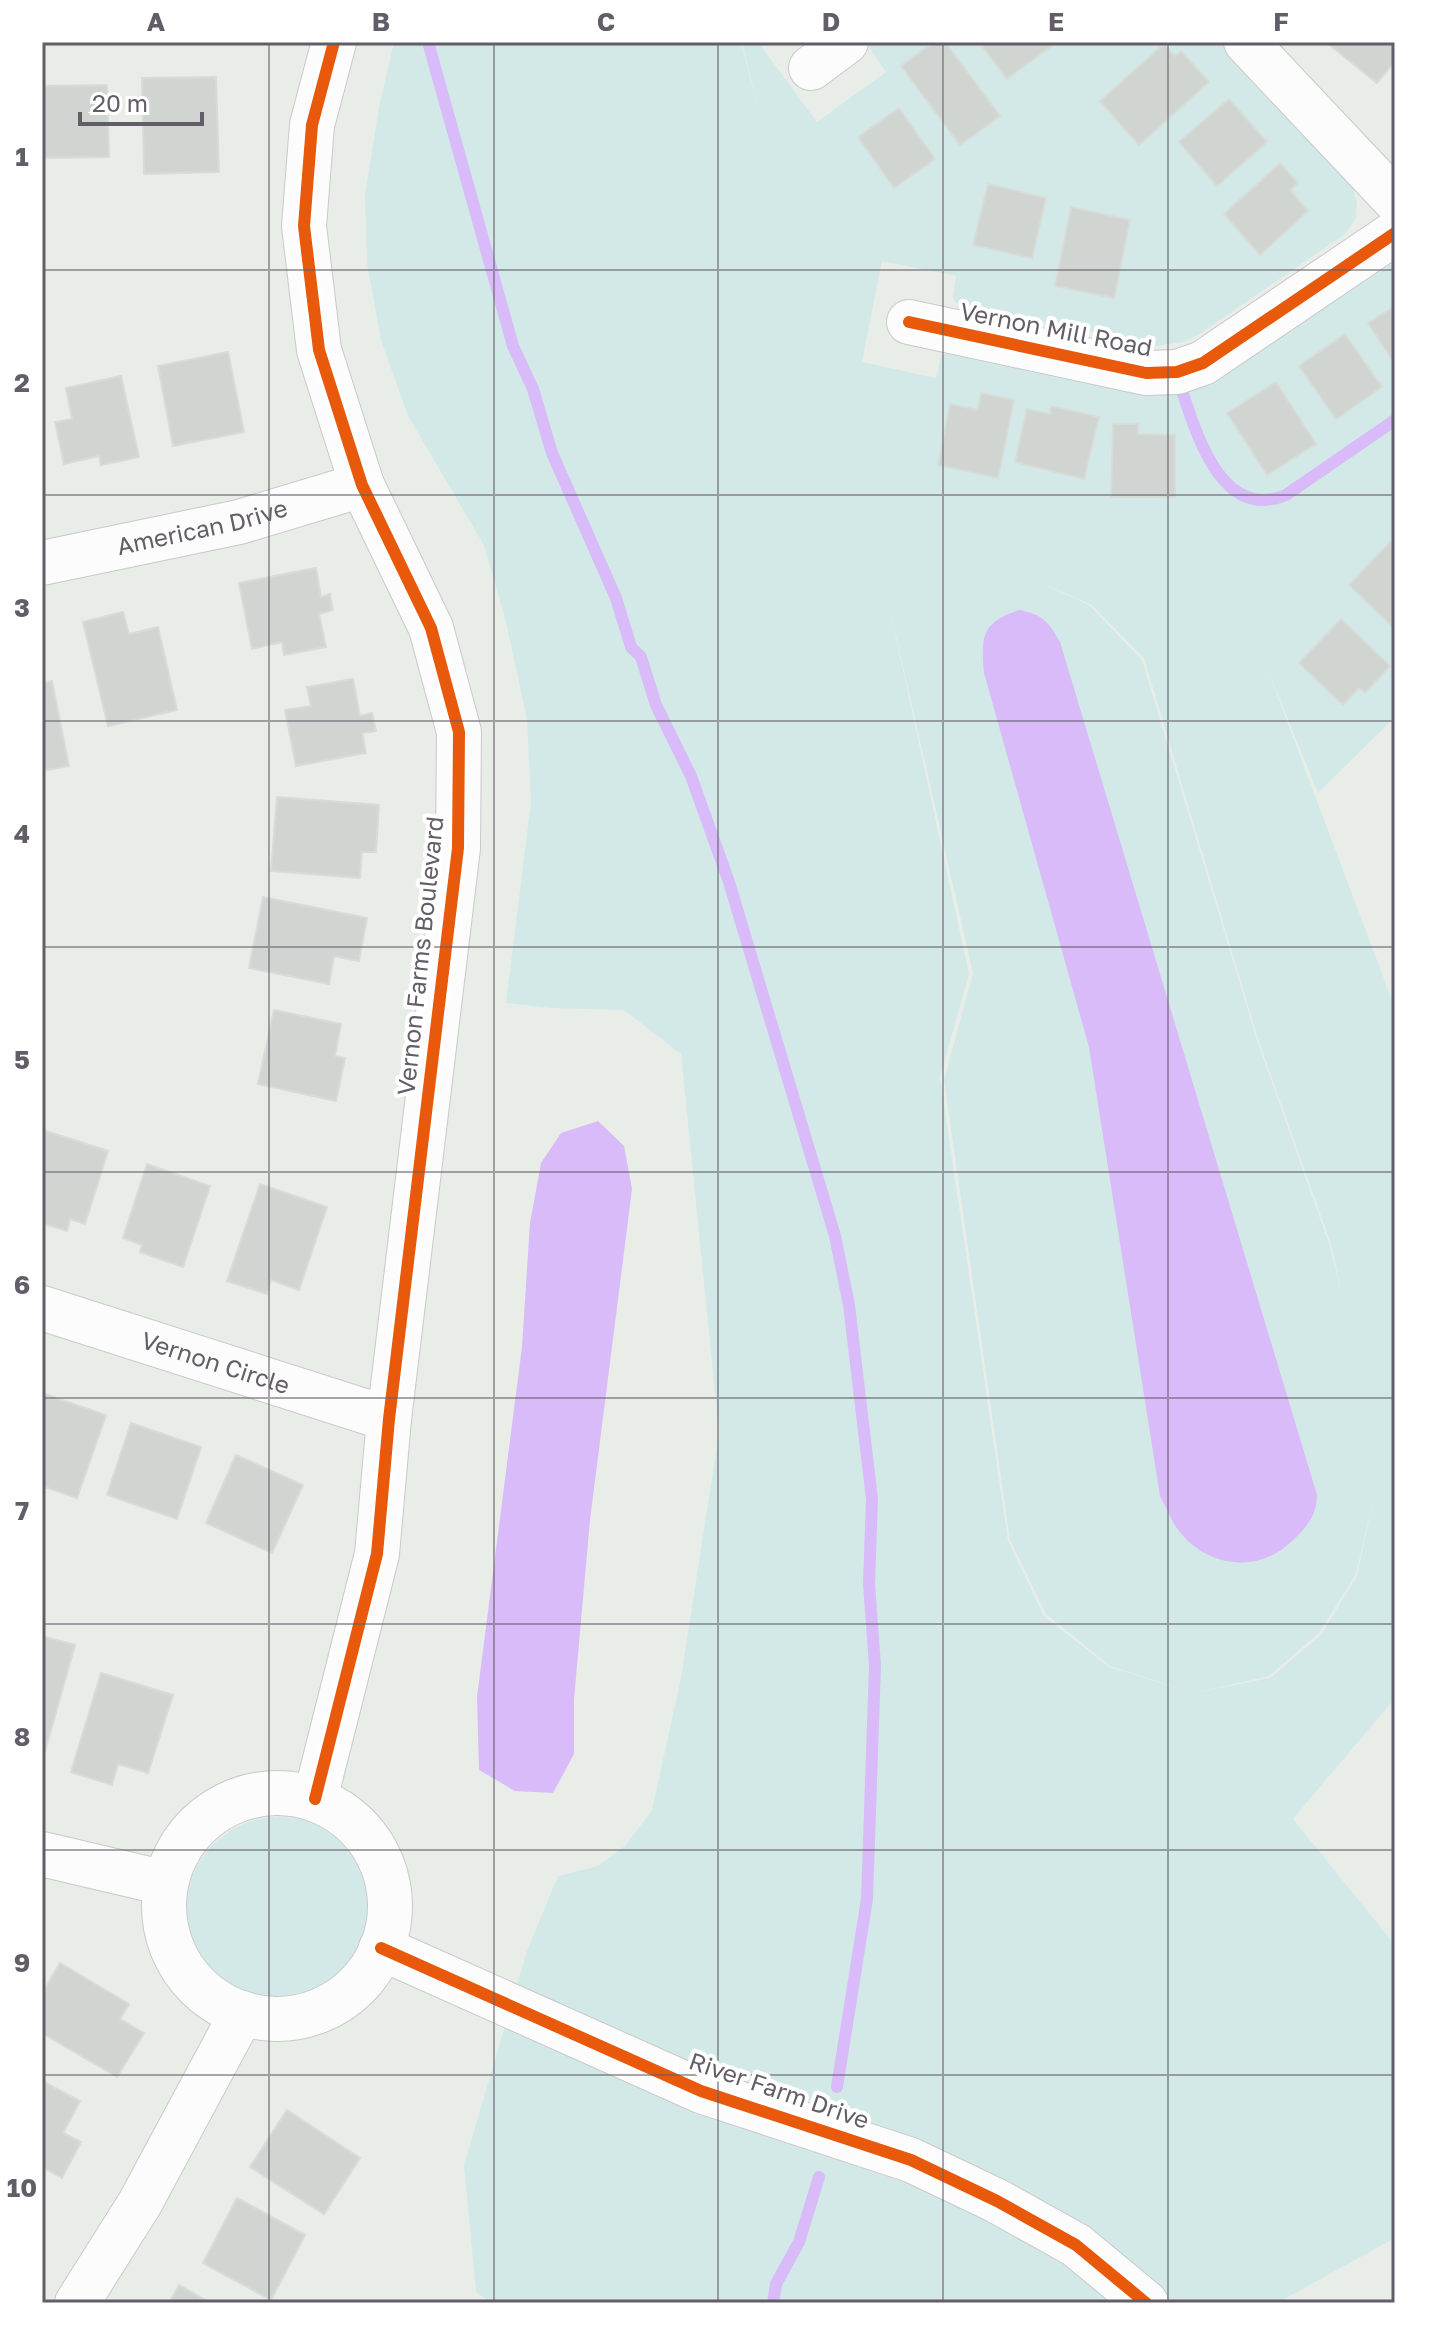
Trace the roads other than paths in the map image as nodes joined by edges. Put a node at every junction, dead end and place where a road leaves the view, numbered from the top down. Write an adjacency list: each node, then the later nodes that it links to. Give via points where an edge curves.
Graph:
1 (334, 42): 8 (street, Vernon Farms Boulevard, via 312,125 304,226 319,350)
2 (846, 42): 4 (street)
3 (1246, 42): 5 (street)
4 (811, 68)
5 (1395, 200)
6 (1395, 233): 7 (street, Vernon Mill Road, via 1203,363 1177,372 1146,373)
7 (909, 322)
8 (362, 485): 9 (street, American Drive, via 239,522); 11 (street, Vernon Farms Boulevard, via 431,628 459,732 458,848)
9 (42, 563)
10 (42, 1308): 11 (street, Vernon Circle)
11 (389, 1419): 12 (street, Vernon Farms Boulevard, via 377,1554)
12 (315, 1799): 14 (street, via 277,1792 238,1798 205,1817 179,1847); 15 (street, via 349,1818 375,1848 388,1885 389,1924)
13 (42, 1854): 14 (street)
14 (165, 1883): 16 (street, via 164,1913 172,1948 188,1976 212,1998)
15 (381, 1948): 16 (street, via 352,1991 319,2011 280,2019); 18 (street, River Farm Drive, via 701,2091 911,2160 1076,2245)
16 (242, 2013): 17 (street, via 140,2203)
17 (77, 2303)
18 (1146, 2303)

